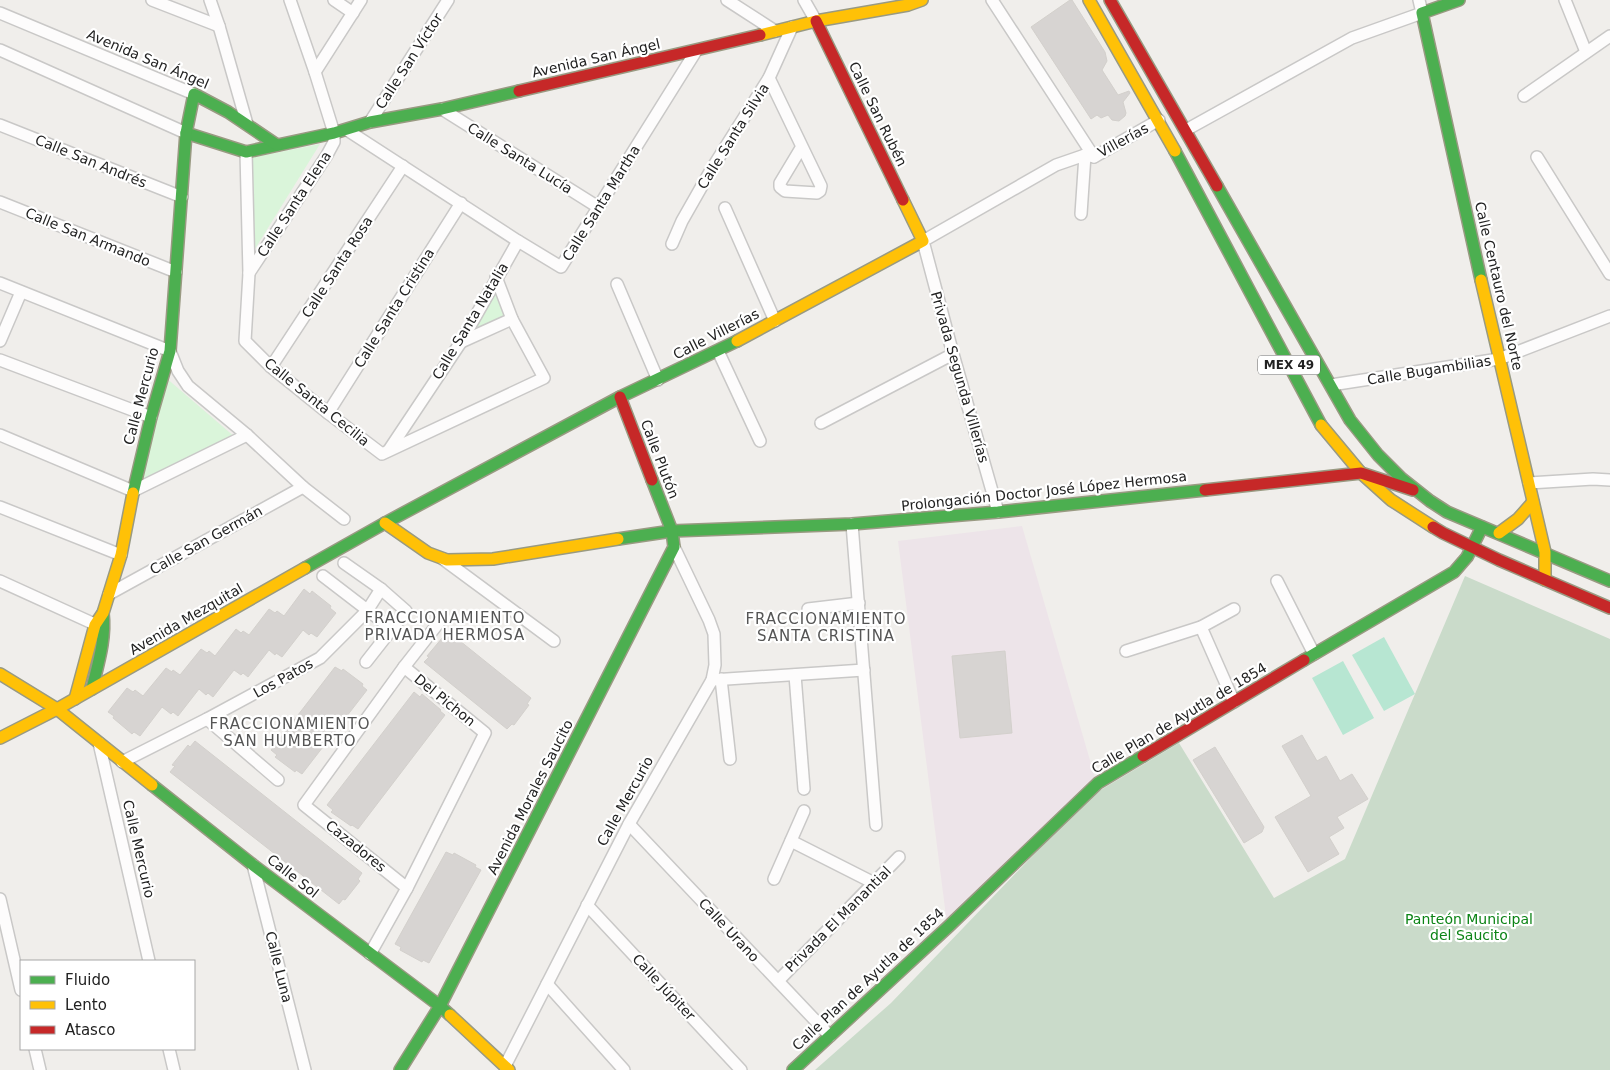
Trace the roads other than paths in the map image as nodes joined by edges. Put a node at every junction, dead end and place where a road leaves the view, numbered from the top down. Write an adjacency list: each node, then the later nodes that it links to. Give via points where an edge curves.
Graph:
1 (152, 0): 20 (street)
2 (210, 0): 20 (street)
3 (290, 0): 27 (street)
4 (334, 0): 17 (street)
5 (361, 0): 17 (street)
6 (448, 0): 33 (street, Calle San Víctor)
7 (727, 0): 22 (street)
8 (804, 0): 19 (street, Calle San Rubén)
9 (922, 0): 19 (main road, Avenida San Ángel)
10 (992, 0): 43 (street)
11 (1089, 0): 32 (main road, MEX 49)
12 (1110, 0): 37 (main road, MEX 49)
13 (1419, 0): 18 (street, Calle Centauro del Norte)
14 (1459, 0): 18 (main road)
15 (1564, 0): 26 (street)
16 (0, 13): 29 (street, Avenida San Ángel)
17 (353, 13): 27 (street)
18 (1422, 13): 37 (street, via 1352,38); 71 (main road, Calle Centauro del Norte)
19 (816, 22): 21 (main road, Avenida San Ángel); 54 (main road, Calle San Rubén)
20 (219, 26): 34 (street)
21 (792, 27): 22 (main road, Avenida San Ángel); 28 (street, Calle Santa Silvia)
22 (775, 31): 25 (main road, Avenida San Ángel)
23 (1610, 36): 26 (street)
24 (0, 50): 38 (street)
25 (696, 51): 31 (main road, Avenida San Ángel); 50 (street, Calle Santa Martha)
26 (1586, 52): 30 (street)
27 (315, 72): 39 (street)
28 (769, 78): 41 (street); 55 (street, Calle Santa Silvia, via 711,170)
29 (194, 94): 34 (main road, Avenida San Ángel); 38 (main road, Calle Mercurio)
30 (1524, 96)
31 (442, 109): 33 (main road, Avenida San Ángel); 50 (street, Calle Santa Lucía)
32 (1159, 120): 43 (street, Villerías); 84 (main road, MEX 49, via 1322,427)
33 (370, 122): 36 (main road, Avenida San Ángel)
34 (247, 124): 40 (main road, Avenida San Ángel)
35 (0, 125): 47 (street, Calle San Andrés)
36 (347, 130): 39 (main road, Avenida San Ángel); 46 (street, Calle Santa Martha)
37 (1186, 130): 75 (main road, MEX 49)
38 (186, 133): 42 (main road); 47 (main road, Calle Mercurio)
39 (334, 133): 40 (main road, Avenida San Ángel); 57 (street, Calle Santa Elena, via 334,142 327,155)
40 (276, 145): 42 (main road, Avenida San Ángel)
41 (802, 148)
42 (246, 152): 57 (street, Calle Santa Cecilia)
43 (1089, 156): 45 (street, Villerías); 52 (street)
44 (1536, 157): 58 (street)
45 (1056, 164): 54 (street, Calle Villerías)
46 (403, 166): 49 (street, Calle Santa Martha); 73 (street, Calle Santa Rosa)
47 (182, 197): 56 (main road, Calle Mercurio)
48 (0, 202): 56 (street, Calle San Armando)
49 (461, 203): 53 (street, Calle Santa Martha); 77 (street, Calle Santa Cristina)
50 (598, 207): 53 (street, Calle Santa Martha, via 561,267)
51 (725, 208): 65 (street)
52 (1081, 214)
53 (518, 241): 59 (street, Calle Santa Natalia)
54 (923, 241): 65 (main road, Calle Villerías); 70 (street, Privada Segunda Villerías)
55 (672, 244)
56 (176, 272): 68 (main road, Calle Mercurio)
57 (249, 273): 73 (street, Calle Santa Cecilia, via 245,341)
58 (1610, 274)
59 (496, 277): 64 (street); 67 (street, Calle Santa Natalia)
60 (0, 283): 62 (street)
61 (617, 284): 74 (street)
62 (21, 292): 66 (street); 68 (street)
63 (1610, 316): 71 (street, Calle Bugambilias)
64 (512, 319): 67 (street); 83 (street, via 544,378)
65 (775, 321): 69 (main road, Calle Villerías)
66 (0, 341)
67 (461, 342): 83 (street, Calle Santa Natalia)
68 (170, 350): 78 (main road, Calle Mercurio); 81 (street, via 188,386)
69 (718, 351): 74 (main road, Calle Villerías); 82 (street)
70 (953, 354): 79 (street); 92 (street, Privada Segunda Villerías)
71 (1500, 359): 75 (street, Calle Bugambilias); 86 (main road, Calle Centauro del Norte)
72 (0, 360): 78 (street)
73 (271, 367): 77 (street, Calle Santa Cecilia)
74 (658, 380): 76 (main road, Calle Villerías)
75 (1331, 384): 88 (main road, MEX 49, via 1350,420 1378,455)
76 (620, 396): 94 (main road, Calle Villerías); 97 (main road, Calle Plutón)
77 (328, 413): 83 (street, Calle Santa Cecilia, via 382,454)
78 (151, 417): 89 (main road, Calle Mercurio)
79 (821, 423)
80 (0, 435): 89 (street)
81 (247, 435): 87 (street); 89 (street)
82 (760, 441)
83 (388, 451)
84 (1361, 474): 88 (main road, Prolongación Doctor José López Hermosa); 92 (main road, Prolongación Doctor José López Hermosa); 100 (main road, MEX 49, via 1391,500)
85 (1610, 480): 86 (street)
86 (1529, 482): 90 (main road, Calle Centauro del Norte)
87 (303, 487): 93 (street); 111 (street, Calle San Germán)
88 (1415, 490): 96 (main road, MEX 49, via 1446,512)
89 (133, 491): 102 (main road, Calle Mercurio)
90 (1533, 502): 98 (main road, via 1514,524); 101 (main road, Calle Centauro del Norte)
91 (0, 508): 102 (street)
92 (998, 512): 95 (main road, Prolongación Doctor José López Hermosa)
93 (344, 520)
94 (384, 523): 103 (main road); 130 (main road, Avenida Mezquital)
95 (852, 524): 97 (main road, Prolongación Doctor José López Hermosa); 112 (street)
96 (1482, 527): 98 (main road, MEX 49); 100 (main road, Calle Plan de Ayutla de 1854)
97 (672, 531): 99 (main road); 103 (main road, Prolongación Doctor José López Hermosa, via 493,558)
98 (1500, 533): 101 (main road, MEX 49)
99 (674, 547): 129 (street, Calle Mercurio, via 714,634); 157 (main road, Avenida Morales Saucito)
100 (1472, 548): 106 (main road, MEX 49); 123 (main road, Calle Plan de Ayutla de 1854, via 1463,566)
101 (1545, 552): 106 (main road, Calle Centauro del Norte); 109 (main road, MEX 49)
102 (121, 555): 111 (main road, Calle Mercurio)
103 (442, 559): 121 (street)
104 (344, 563): 110 (street)
105 (323, 576): 116 (street)
106 (1545, 580): 114 (main road, MEX 49)
107 (0, 581): 118 (street)
108 (1277, 581): 123 (street)
109 (1610, 581)
110 (381, 589): 116 (street, Los Patos); 120 (street, via 406,611)
111 (109, 594): 118 (main road, Calle Mercurio)
112 (858, 603): 113 (street); 126 (street)
113 (808, 608)
114 (1610, 608)
115 (1234, 609): 119 (street)
116 (367, 611): 120 (street); 134 (street, Los Patos, via 320,658)
117 (440, 621): 125 (street)
118 (100, 626): 130 (main road, Calle Mercurio); 131 (main road, Calle Mercurio)
119 (1201, 627): 122 (street); 132 (street)
120 (392, 629): 124 (street)
121 (554, 641)
122 (1126, 651)
123 (1314, 654): 132 (main road, Calle Plan de Ayutla de 1854)
124 (366, 662)
125 (404, 667): 149 (street, Del Pichon, via 485,733); 149 (street, Cazadores, via 304,804)
126 (864, 670): 128 (street); 143 (street)
127 (0, 674): 133 (main road, Calle Sol)
128 (795, 675): 129 (street); 140 (street)
129 (717, 680): 137 (street); 142 (street, Calle Mercurio)
130 (92, 689): 131 (main road, Avenida Mezquital)
131 (75, 699): 133 (main road, Avenida Mezquital)
132 (1234, 702): 158 (main road, Calle Plan de Ayutla de 1854, via 1098,783)
133 (57, 709): 135 (main road, Avenida Mezquital); 136 (main road, Calle Sol)
134 (207, 719): 138 (street, Los Patos); 139 (street)
135 (0, 738)
136 (99, 743): 138 (main road, Calle Sol); 153 (street, Calle Mercurio)
137 (730, 759)
138 (122, 762): 146 (main road, Calle Sol)
139 (278, 780)
140 (804, 789)
141 (804, 811): 144 (street)
142 (629, 824): 151 (street, Calle Mercurio); 154 (street, Calle Urano)
143 (876, 825)
144 (791, 841): 147 (street); 148 (street)
145 (899, 858): 148 (street, Privada El Manantial)
146 (253, 865): 152 (main road, Calle Sol); 164 (street, Calle Luna)
147 (774, 879)
148 (874, 882): 154 (street, Privada El Manantial)
149 (407, 888): 152 (street)
150 (0, 900): 156 (street)
151 (587, 905): 155 (street, Calle Mercurio); 167 (street, Calle Júpiter)
152 (370, 954): 157 (main road, Calle Sol)
153 (149, 960)
154 (778, 981): 158 (street, Calle Urano)
155 (547, 984): 161 (street, Calle Mercurio); 166 (street)
156 (20, 986)
157 (440, 1006): 161 (main road, Calle Sol); 165 (main road, Avenida Morales Saucito)
158 (830, 1036): 168 (main road, Calle Plan de Ayutla de 1854)
159 (35, 1050): 162 (street)
160 (169, 1050): 163 (street)
161 (507, 1068)
162 (40, 1070)
163 (174, 1070)
164 (305, 1070)
165 (400, 1070)
166 (624, 1070)
167 (741, 1070)
168 (793, 1070)

